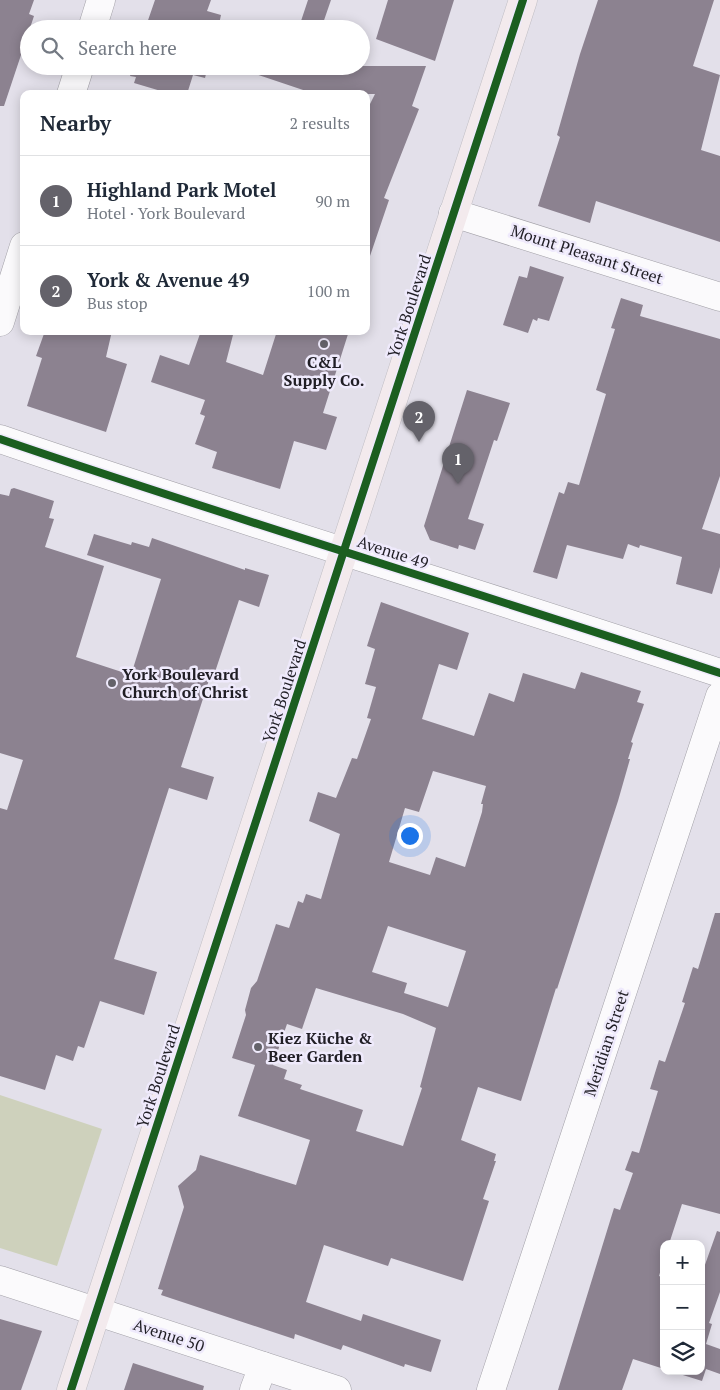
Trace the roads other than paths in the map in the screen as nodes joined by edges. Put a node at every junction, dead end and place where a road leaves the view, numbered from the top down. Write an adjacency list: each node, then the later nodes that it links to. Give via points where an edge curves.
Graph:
1 (101, 0): 3 (street)
2 (523, 0): 6 (main road, York Boulevard)
3 (95, 20)
4 (77, 75): 5 (street)
5 (72, 90)
6 (453, 213): 8 (street, Mount Pleasant Street); 11 (main road, York Boulevard)
7 (20, 259): 9 (street)
8 (720, 297)
9 (0, 322)
10 (0, 440): 11 (street, Avenue 49)
11 (344, 551): 12 (street, Avenue 49); 15 (main road, York Boulevard)
12 (720, 673)
13 (720, 696): 19 (street, Meridian Street)
14 (0, 1280): 15 (street, Avenue 50)
15 (96, 1311): 16 (street, Avenue 50); 17 (main road, York Boulevard)
16 (259, 1378): 18 (street, Avenue 50)
17 (71, 1390)
18 (337, 1390)
19 (491, 1390)

